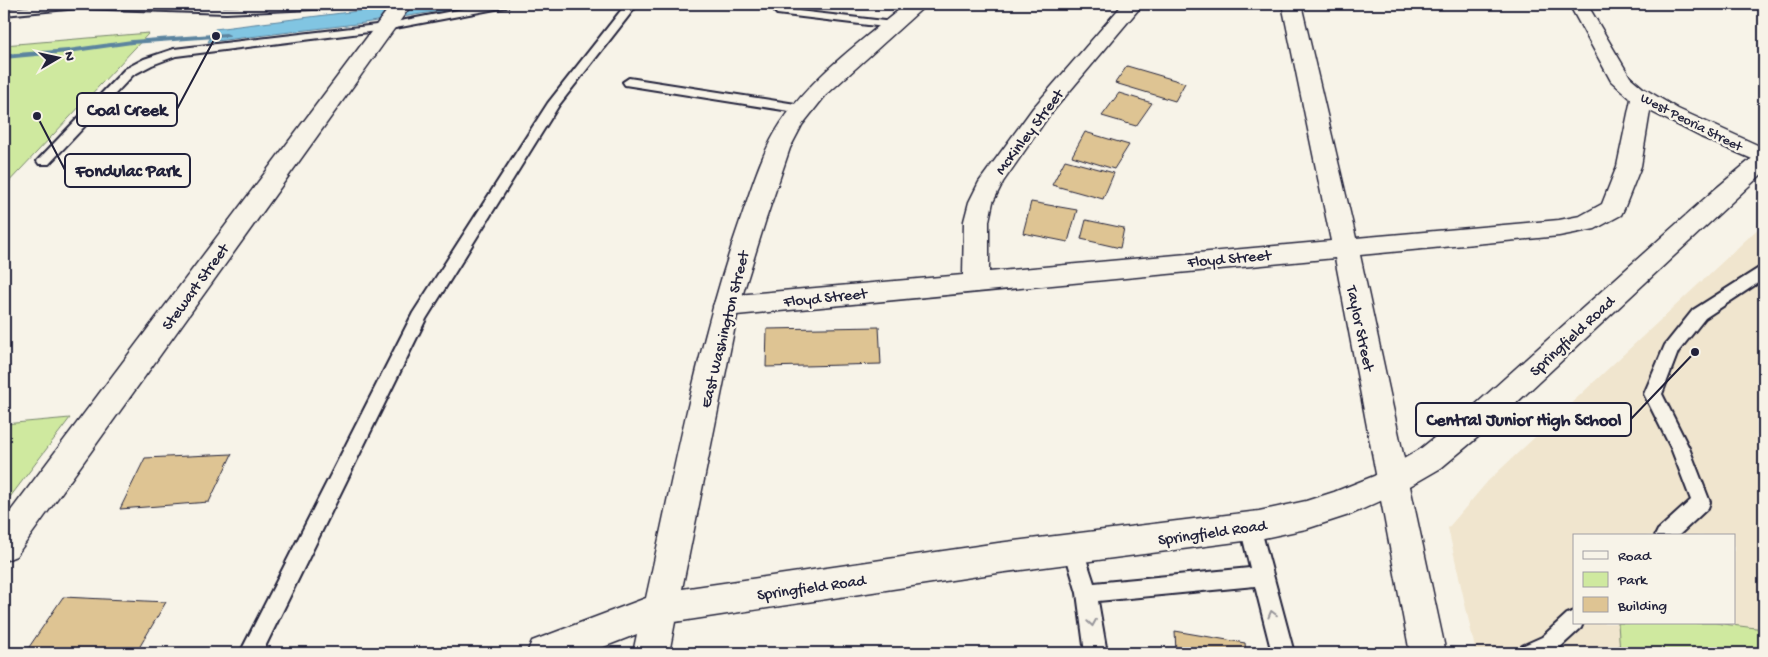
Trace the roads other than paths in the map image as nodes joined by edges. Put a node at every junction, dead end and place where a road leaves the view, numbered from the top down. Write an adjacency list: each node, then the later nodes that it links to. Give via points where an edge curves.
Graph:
1 (356, 4): 9 (lane, via 226,10 78,5)
2 (402, 4): 12 (street, Stewart Street)
3 (506, 4): 12 (lane)
4 (632, 4): 31 (lane, via 554,103 419,317)
5 (917, 4): 11 (street, East Washington Street)
6 (1132, 4): 20 (street, McKinley Street, via 1065,82 991,182 981,203 976,228)
7 (1291, 4): 18 (street, Taylor Street)
8 (1578, 4): 14 (street, West Peoria Street, via 1622,81)
9 (4, 12)
10 (781, 12): 11 (lane)
11 (893, 25): 15 (street, East Washington Street, via 834,76)
12 (385, 27): 17 (lane, via 174,53 148,62 129,72); 25 (street, Stewart Street)
13 (629, 82): 15 (lane)
14 (1642, 97): 16 (street, West Peoria Street); 18 (street, Floyd Street, via 1628,166 1612,208 1600,217 1559,228)
15 (802, 109): 21 (street, East Washington Street, via 778,148 739,257)
16 (1764, 158): 22 (street, Springfield Road, via 1486,413 1430,459)
17 (44, 161)
18 (1345, 246): 20 (street, Floyd Street); 22 (street, Taylor Street)
19 (1764, 272): 24 (lane, via 1699,314 1671,350 1653,394 1680,448 1701,502)
20 (976, 281): 21 (street, Floyd Street)
21 (726, 306): 29 (street, East Washington Street)
22 (1394, 480): 23 (street, Springfield Road, via 1341,504 1299,517); 36 (street, Taylor Street)
23 (1250, 526): 26 (street, Springfield Road); 27 (lane)
24 (1667, 534)
25 (4, 546)
26 (1074, 549): 28 (lane); 29 (street, Springfield Road)
27 (1262, 576): 28 (lane); 35 (lane, one-way to 27)
28 (1087, 593): 34 (lane, one-way to 34)
29 (661, 608): 32 (street, Springfield Road); 33 (street, East Washington Street)
30 (1573, 622): 37 (lane, via 1549,644)
31 (251, 653)
32 (545, 653)
33 (651, 653)
34 (1096, 653)
35 (1283, 653)
36 (1428, 653)
37 (1530, 653)

